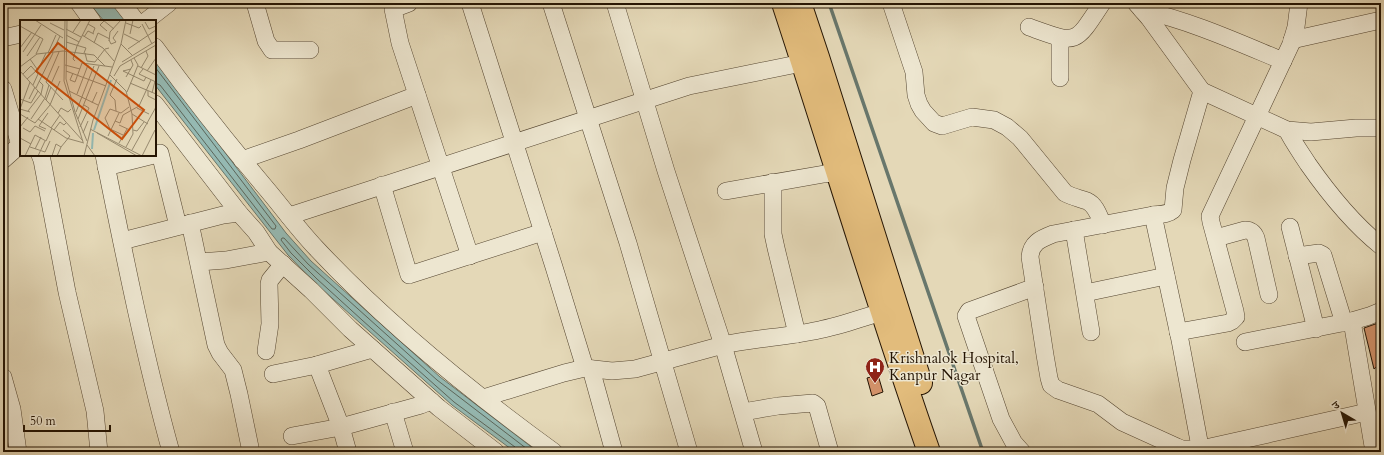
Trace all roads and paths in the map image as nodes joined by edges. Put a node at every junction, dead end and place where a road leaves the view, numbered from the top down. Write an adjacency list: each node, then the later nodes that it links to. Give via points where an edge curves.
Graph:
1 (79, 3): 15 (street)
2 (122, 3): 16 (street)
3 (169, 3): 17 (street)
4 (255, 3): 25 (street, via 266,41 272,50)
5 (409, 3): 31 (street, via 393,9 400,43)
6 (470, 3): 38 (street)
7 (551, 3): 35 (street)
8 (615, 3): 32 (street)
9 (783, 3): 26 (highway)
10 (800, 3): 26 (highway)
11 (891, 3): 56 (street, via 914,72 919,104 934,123 942,126 972,117 994,120 1007,127 1020,138 1065,193 1088,201 1096,208)
12 (1102, 3): 22 (street, via 1078,35 1069,39)
13 (1299, 3): 23 (street)
14 (1139, 6): 27 (street, via 1209,30); 30 (street)
15 (91, 20)
16 (135, 20)
17 (147, 20)
18 (1381, 20): 23 (street)
19 (1029, 27): 22 (street)
20 (20, 34): 21 (street)
21 (3, 38)
22 (1060, 38): 28 (street)
23 (1292, 40): 27 (street)
24 (156, 48): 45 (street)
25 (310, 50)
26 (810, 60): 32 (street, via 689,86); 48 (highway); 110 (highway)
27 (1283, 61): 34 (street)
28 (1060, 78)
29 (3, 89): 39 (street)
30 (1202, 91): 34 (street); 53 (street, via 1177,181 1173,210 1170,213)
31 (417, 94): 45 (street); 47 (street)
32 (646, 100): 35 (street); 80 (street, via 666,171)
33 (156, 105): 40 (street)
34 (1257, 117): 37 (street); 60 (street, via 1212,210 1210,216)
35 (589, 118): 38 (street); 83 (street)
36 (1381, 128): 37 (street, via 1311,132)
37 (1286, 130): 62 (street, via 1325,187 1354,222)
38 (514, 143): 47 (street); 59 (street)
39 (20, 145): 44 (street)
40 (187, 146): 41 (street); 52 (street)
41 (156, 154): 55 (street)
42 (40, 156): 98 (street, via 95,411)
43 (141, 156): 46 (street)
44 (3, 160)
45 (242, 160): 54 (street)
46 (105, 161): 61 (street)
47 (441, 166): 50 (street); 64 (street)
48 (838, 172): 49 (street); 73 (highway)
49 (773, 182): 51 (street); 78 (street, via 773,234)
50 (382, 185): 54 (street); 64 (street, via 409,275)
51 (726, 191)
52 (239, 213): 55 (street); 63 (street)
53 (1153, 215): 56 (street); 68 (street)
54 (289, 216): 88 (street, via 363,296)
55 (184, 225): 61 (street); 66 (street)
56 (1103, 225): 58 (street)
57 (1290, 227): 65 (street)
58 (1074, 230): 69 (street, via 1041,238 1032,246 1030,257); 70 (street)
59 (543, 232): 64 (street); 85 (street)
60 (1216, 238): 71 (street, via 1245,230 1253,234); 77 (street, via 1236,317 1228,323)
61 (122, 241): 99 (street)
62 (1381, 246)
63 (269, 252): 66 (street); 67 (street)
64 (470, 256)
65 (1297, 256): 74 (street, via 1319,253 1323,255); 75 (street)
66 (199, 262): 100 (street, via 216,345 233,370)
67 (283, 264): 81 (street); 82 (street, via 269,284 270,324)
68 (1166, 276): 70 (street); 77 (street)
69 (1035, 287): 96 (street, via 1049,378 1054,388 1098,404 1122,422 1177,447); 111 (street, via 970,311 966,316 1001,419)
70 (1085, 293): 76 (street)
71 (1269, 295)
72 (1381, 311): 74 (street)
73 (882, 312): 78 (street); 109 (highway)
74 (1348, 322): 75 (street); 92 (street)
75 (1316, 328): 79 (street)
76 (1091, 332)
77 (1178, 332): 96 (street)
78 (797, 334): 80 (street)
79 (1246, 342)
80 (723, 345): 83 (street); 91 (street)
81 (372, 349): 84 (street); 89 (street)
82 (266, 351)
83 (663, 361): 85 (street, via 635,369); 106 (street)
84 (317, 365): 86 (street); 93 (street)
85 (588, 369): 88 (street, via 564,373); 105 (street)
86 (273, 374)
87 (3, 376): 97 (street, via 12,409)
88 (482, 398): 104 (street)
89 (431, 401): 90 (street); 103 (street)
90 (393, 412): 93 (street); 102 (street)
91 (743, 412): 107 (street); 108 (street, via 812,403 817,406)
92 (1367, 412): 95 (street); 96 (street)
93 (341, 427): 94 (street); 101 (street)
94 (292, 436)
95 (1376, 444)
96 (1201, 450)
97 (18, 452)
98 (99, 452)
99 (171, 452)
100 (251, 452)
101 (348, 452)
102 (405, 452)
103 (496, 452)
104 (554, 452)
105 (614, 452)
106 (689, 452)
107 (754, 452)
108 (830, 452)
109 (929, 452)
110 (944, 452)
111 (1022, 452)

